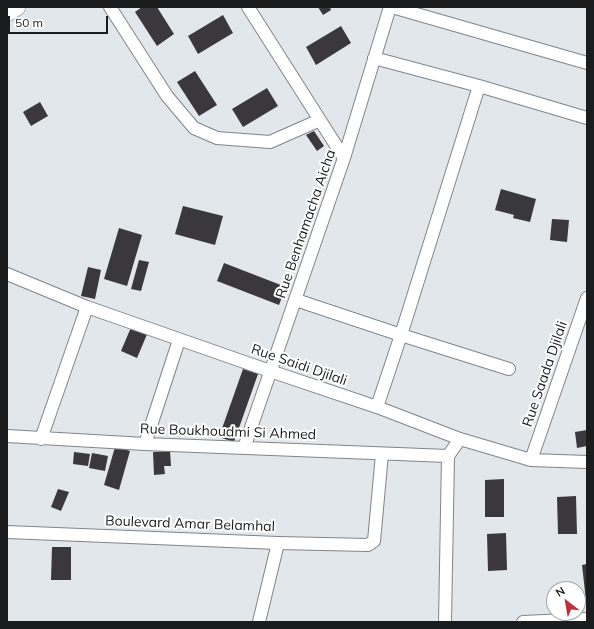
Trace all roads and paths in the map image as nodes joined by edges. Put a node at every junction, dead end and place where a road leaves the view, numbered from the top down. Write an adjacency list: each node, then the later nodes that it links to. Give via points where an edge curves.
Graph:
1 (17, 7): 5 (main road)
2 (110, 7): 10 (street, via 167,96 194,128 217,138 270,142)
3 (248, 7): 10 (street)
4 (391, 7): 6 (street, Rue Benhamacha Aicha); 7 (street)
5 (7, 13)
6 (374, 58): 8 (street); 11 (street, Rue Benhamacha Aicha)
7 (587, 63)
8 (479, 86): 9 (street); 16 (street)
9 (587, 118)
10 (320, 120): 11 (street)
11 (344, 158): 14 (street, Rue Benhamacha Aicha)
12 (7, 274): 15 (street, Rue Saidi Djilali)
13 (587, 298): 28 (street, Rue Saada Djilali)
14 (296, 300): 16 (street); 19 (street, Rue Benhamacha Aicha)
15 (87, 307): 17 (street, Rue Saidi Djilali); 22 (street)
16 (401, 335): 18 (street); 20 (street)
17 (179, 340): 19 (street, Rue Saidi Djilali); 24 (street)
18 (509, 369)
19 (270, 371): 20 (street, Rue Saidi Djilali); 25 (street, Rue Benhamacha Aicha)
20 (377, 407): 23 (street, Rue Saidi Djilali)
21 (7, 436): 22 (street, Rue Boukhoudmi Si Ahmed)
22 (41, 439): 24 (street, Rue Boukhoudmi Si Ahmed)
23 (460, 439): 27 (street); 28 (street, Rue Saidi Djilali)
24 (144, 444): 25 (street, Rue Boukhoudmi Si Ahmed)
25 (244, 448): 26 (street, Rue Boukhoudmi Si Ahmed)
26 (382, 454): 27 (street, Rue Boukhoudmi Si Ahmed); 31 (street, Boulevard Amar Belamhal, via 372,543)
27 (448, 456): 34 (street)
28 (531, 460): 29 (street, Rue Saidi Djilali)
29 (587, 462)
30 (7, 532): 31 (street, Boulevard Amar Belamhal)
31 (278, 543): 33 (street)
32 (587, 619): 35 (street)
33 (259, 622)
34 (445, 622)
35 (523, 622)

